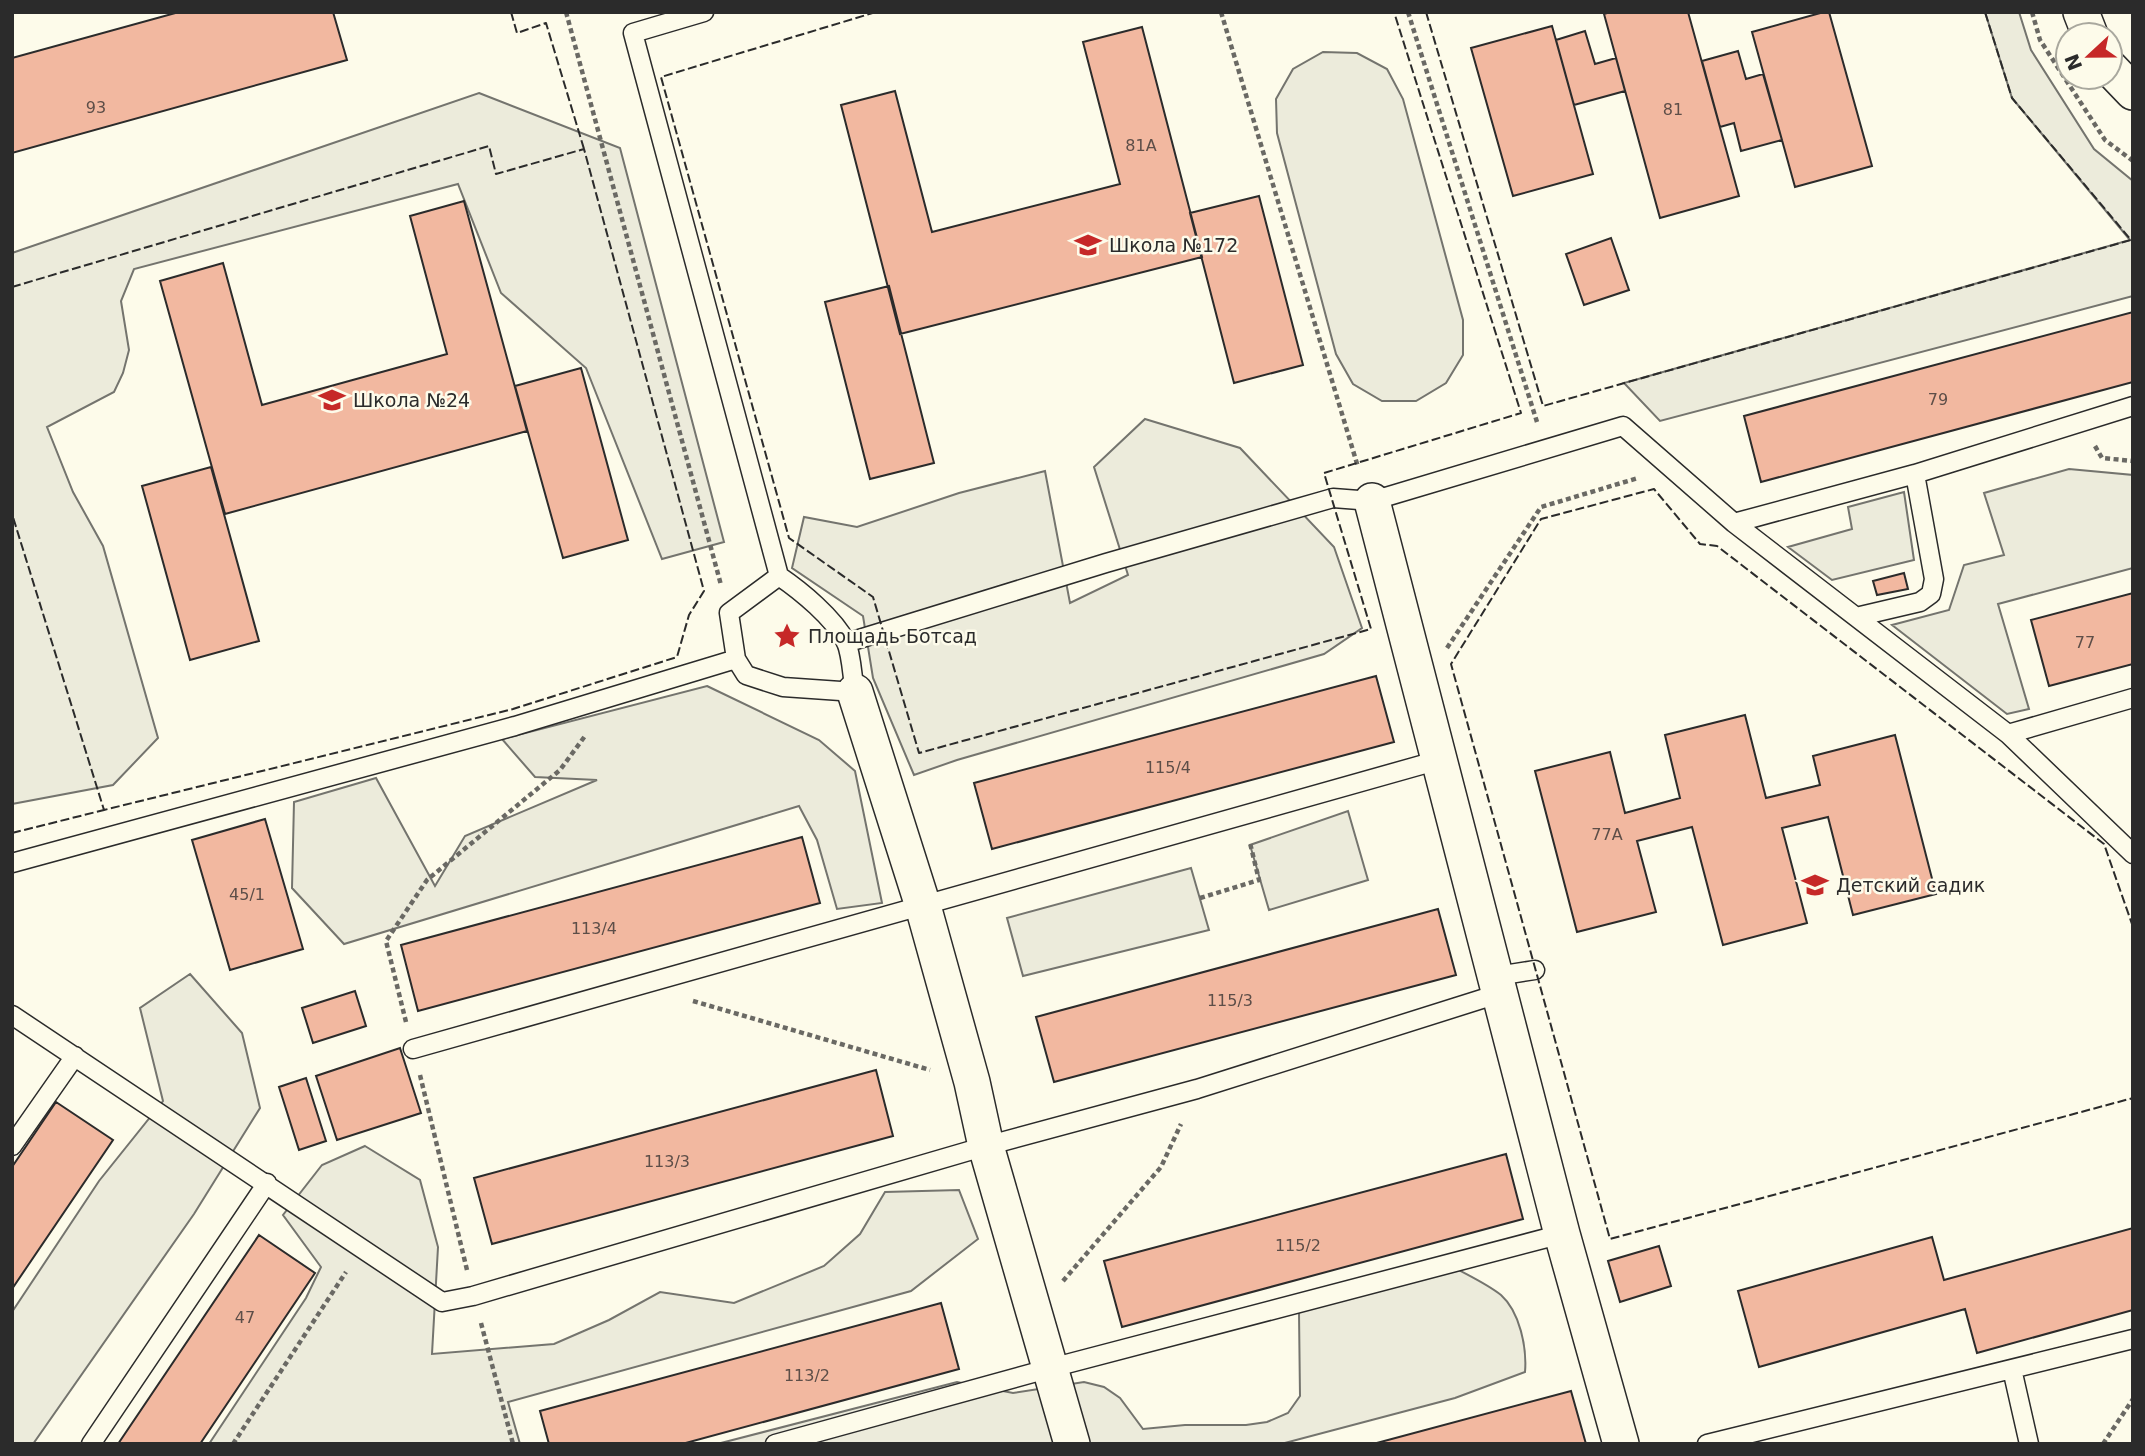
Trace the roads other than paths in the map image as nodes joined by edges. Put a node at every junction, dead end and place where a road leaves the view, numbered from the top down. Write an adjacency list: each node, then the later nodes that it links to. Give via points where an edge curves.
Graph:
1 (704, 12): 6 (lane, via 633,33)
2 (2133, 406): 3 (lane)
3 (1915, 474): 5 (lane); 7 (lane, via 1934,579 1930,594 1920,602)
4 (1372, 501): 5 (lane, via 1623,426); 8 (lane, via 1333,498); 13 (street)
5 (1734, 523): 7 (lane)
6 (779, 576): 8 (lane, via 801,591); 9 (lane, via 729,612)
7 (1856, 617): 12 (lane)
8 (846, 643): 10 (lane)
9 (736, 659): 10 (lane, via 746,675 783,687); 15 (lane, via 527,723)
10 (855, 692): 16 (street)
11 (2133, 698): 12 (lane)
12 (2008, 734): 14 (lane)
13 (1439, 760): 16 (lane); 18 (street)
14 (2133, 854)
15 (12, 863)
16 (923, 906): 20 (lane); 23 (street)
17 (1535, 970): 18 (lane)
18 (1499, 984): 23 (lane, via 1197,1089); 25 (street)
19 (12, 1015): 21 (lane)
20 (413, 1049)
21 (75, 1056): 22 (lane); 24 (lane)
22 (12, 1146)
23 (986, 1146): 24 (lane, via 442,1302); 27 (street)
24 (267, 1183): 29 (lane)
25 (1562, 1234): 27 (lane); 32 (street)
26 (2133, 1339): 28 (lane)
27 (1051, 1368): 30 (lane); 31 (street)
28 (2012, 1369): 33 (lane); 34 (lane)
29 (91, 1444)
30 (775, 1444)
31 (1072, 1444)
32 (1621, 1444)
33 (1707, 1444)
34 (2029, 1444)

